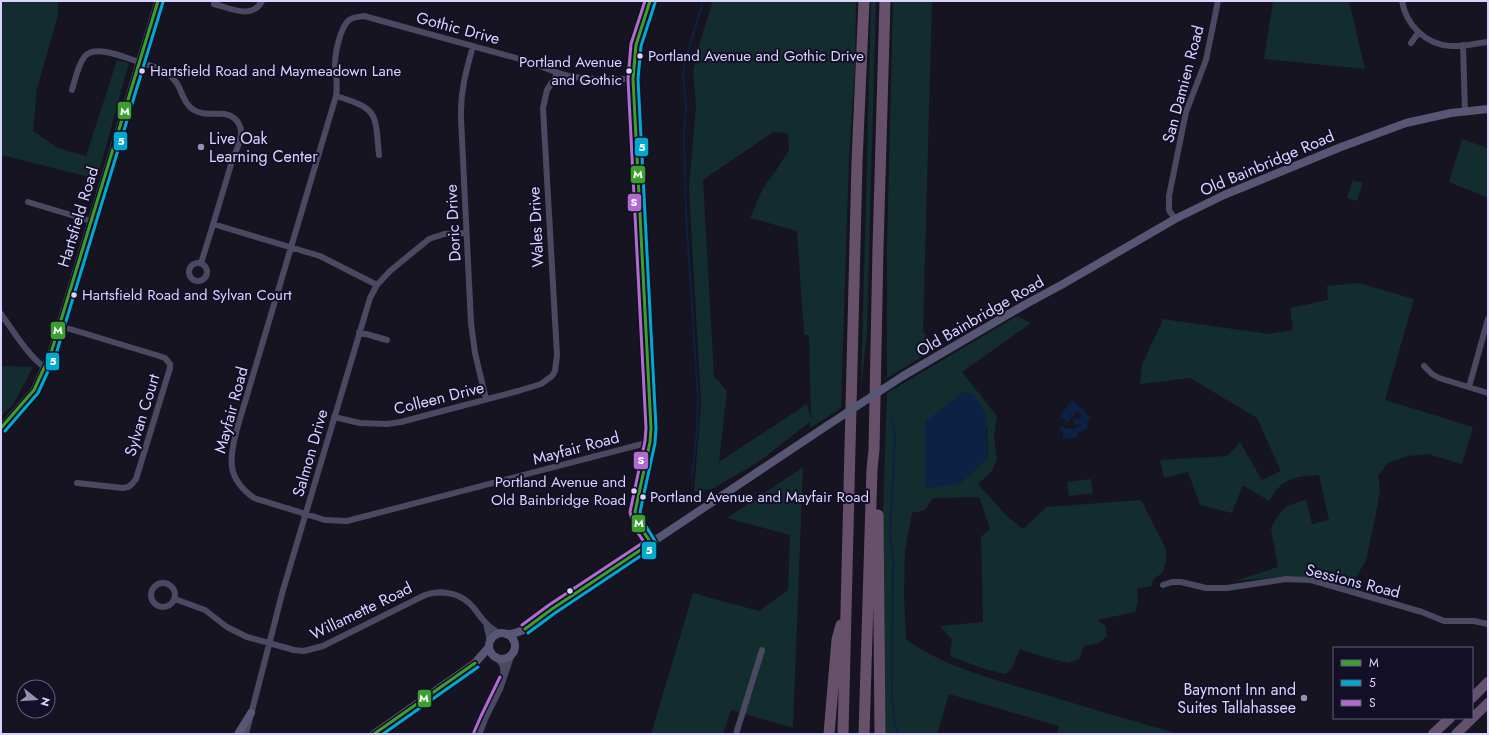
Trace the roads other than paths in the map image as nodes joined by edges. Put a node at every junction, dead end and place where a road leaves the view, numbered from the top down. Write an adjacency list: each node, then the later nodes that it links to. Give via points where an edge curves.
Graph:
1 (158, 1): 15 (street, Hartsfield Road)
2 (262, 1): 8 (street, via 257,9 248,12)
3 (650, 1): 17 (street, via 636,45)
4 (864, 1): 51 (highway, via 857,162)
5 (885, 1): 45 (highway)
6 (1218, 1): 24 (street, San Damien Road, via 1206,60 1186,112 1170,196 1169,210)
7 (1402, 1): 10 (street, via 1408,19)
8 (214, 4)
9 (348, 21): 14 (street, Gothic Drive, via 364,16); 19 (street, Mayfair Road, via 342,30 336,55)
10 (1418, 33): 12 (street); 13 (street, via 1443,45)
11 (1488, 42): 13 (street)
12 (1411, 43)
13 (1463, 45): 21 (street)
14 (472, 46): 16 (street, Gothic Drive, via 527,61); 27 (street, Doric Drive, via 460,99)
15 (139, 62): 18 (street, via 101,51 89,53 82,60); 25 (street, Hartsfield Road); 26 (street, via 168,73 194,110 207,115 229,115 239,124 240,138)
16 (558, 73): 17 (street, Gothic Drive, via 596,79); 38 (street, Wales Drive, via 547,90 542,108 557,355 555,371)
17 (633, 79): 44 (street, via 650,374)
18 (72, 90)
19 (336, 96): 22 (street, via 358,102 370,111 376,125); 28 (street, Mayfair Road)
20 (1488, 109): 21 (main road, Old Bainbridge Road)
21 (1465, 112): 24 (main road, Old Bainbridge Road, via 1424,118 1390,128 1241,187)
22 (379, 155)
23 (28, 202): 25 (street)
24 (1175, 219): 48 (main road, Old Bainbridge Road, bridge, via 903,376)
25 (91, 221): 33 (street, Hartsfield Road)
26 (213, 224): 28 (street); 29 (street)
27 (466, 233): 30 (street, Salmon Drive, via 444,234 429,239); 41 (street, Doric Drive, via 471,323)
28 (292, 248): 30 (street, via 320,256); 47 (street, Mayfair Road, via 237,429 231,460 233,473 245,492 254,498)
29 (201, 264)
30 (377, 285): 34 (street, Salmon Drive)
31 (1, 314): 37 (street, via 27,350)
32 (1488, 319): 39 (street)
33 (60, 326): 37 (street, Hartsfield Road); 46 (street, Sylvan Court, via 165,358 170,364 141,466 132,484 123,488)
34 (359, 332): 35 (street); 42 (street, Salmon Drive)
35 (387, 340)
36 (1424, 366): 39 (street, via 1439,378)
37 (45, 368): 43 (street, Hartsfield Road, via 30,395)
38 (548, 380): 41 (street, Colleen Drive)
39 (1469, 387): 40 (street)
40 (1488, 393)
41 (486, 399): 42 (street, Colleen Drive, via 387,424 360,423)
42 (334, 417): 47 (street, Salmon Drive)
43 (1, 428)
44 (650, 442): 47 (street, Mayfair Road, via 357,519 335,521); 48 (street, via 635,512 639,525)
45 (874, 450): 78 (highway); 79 (highway, via 879,469)
46 (77, 483)
47 (306, 514): 56 (street, Salmon Drive)
48 (651, 543): 54 (main road, Old Bainbridge Road)
49 (1163, 585): 53 (street, Sessions Road, via 1181,582 1206,588 1227,588 1286,579 1311,580 1444,620)
50 (175, 598): 50 (street, via 174,588 166,582 158,583 152,589 152,602 159,606 167,606); 56 (street, Willamette Road, via 205,610 236,632)
51 (846, 605): 76 (highway, via 837,640); 77 (highway)
52 (486, 623): 55 (street, Willamette Road); 56 (street, Willamette Road, via 462,598 447,592 432,592 322,646 304,651); 57 (street, Willamette Road)
53 (1488, 624)
54 (525, 629): 55 (main road, Old Bainbridge Road, via 515,634); 58 (main road, Old Bainbridge Road)
55 (503, 634): 57 (main road, via 496,635); 58 (main road, via 512,638)
56 (269, 643): 67 (street, Salmon Drive)
57 (489, 644): 61 (main road, via 490,653); 62 (main road)
58 (514, 644): 60 (main road)
59 (762, 650): 75 (street)
60 (511, 655): 61 (main road, via 505,659); 63 (street)
61 (497, 658): 62 (main road); 63 (street, via 503,665)
62 (476, 663): 73 (main road)
63 (504, 679): 74 (street, via 484,718)
64 (1488, 682): 65 (highway)
65 (1473, 697)
66 (1488, 703): 68 (highway)
67 (251, 713): 71 (main road); 72 (street, Salmon Drive)
68 (1473, 718)
69 (1449, 719): 80 (highway)
70 (1471, 719): 81 (highway)
71 (238, 734)
72 (246, 734)
73 (374, 734)
74 (479, 734)
75 (736, 734)
76 (829, 734)
77 (843, 734)
78 (864, 734)
79 (880, 734)
80 (1433, 734)
81 (1456, 734)

